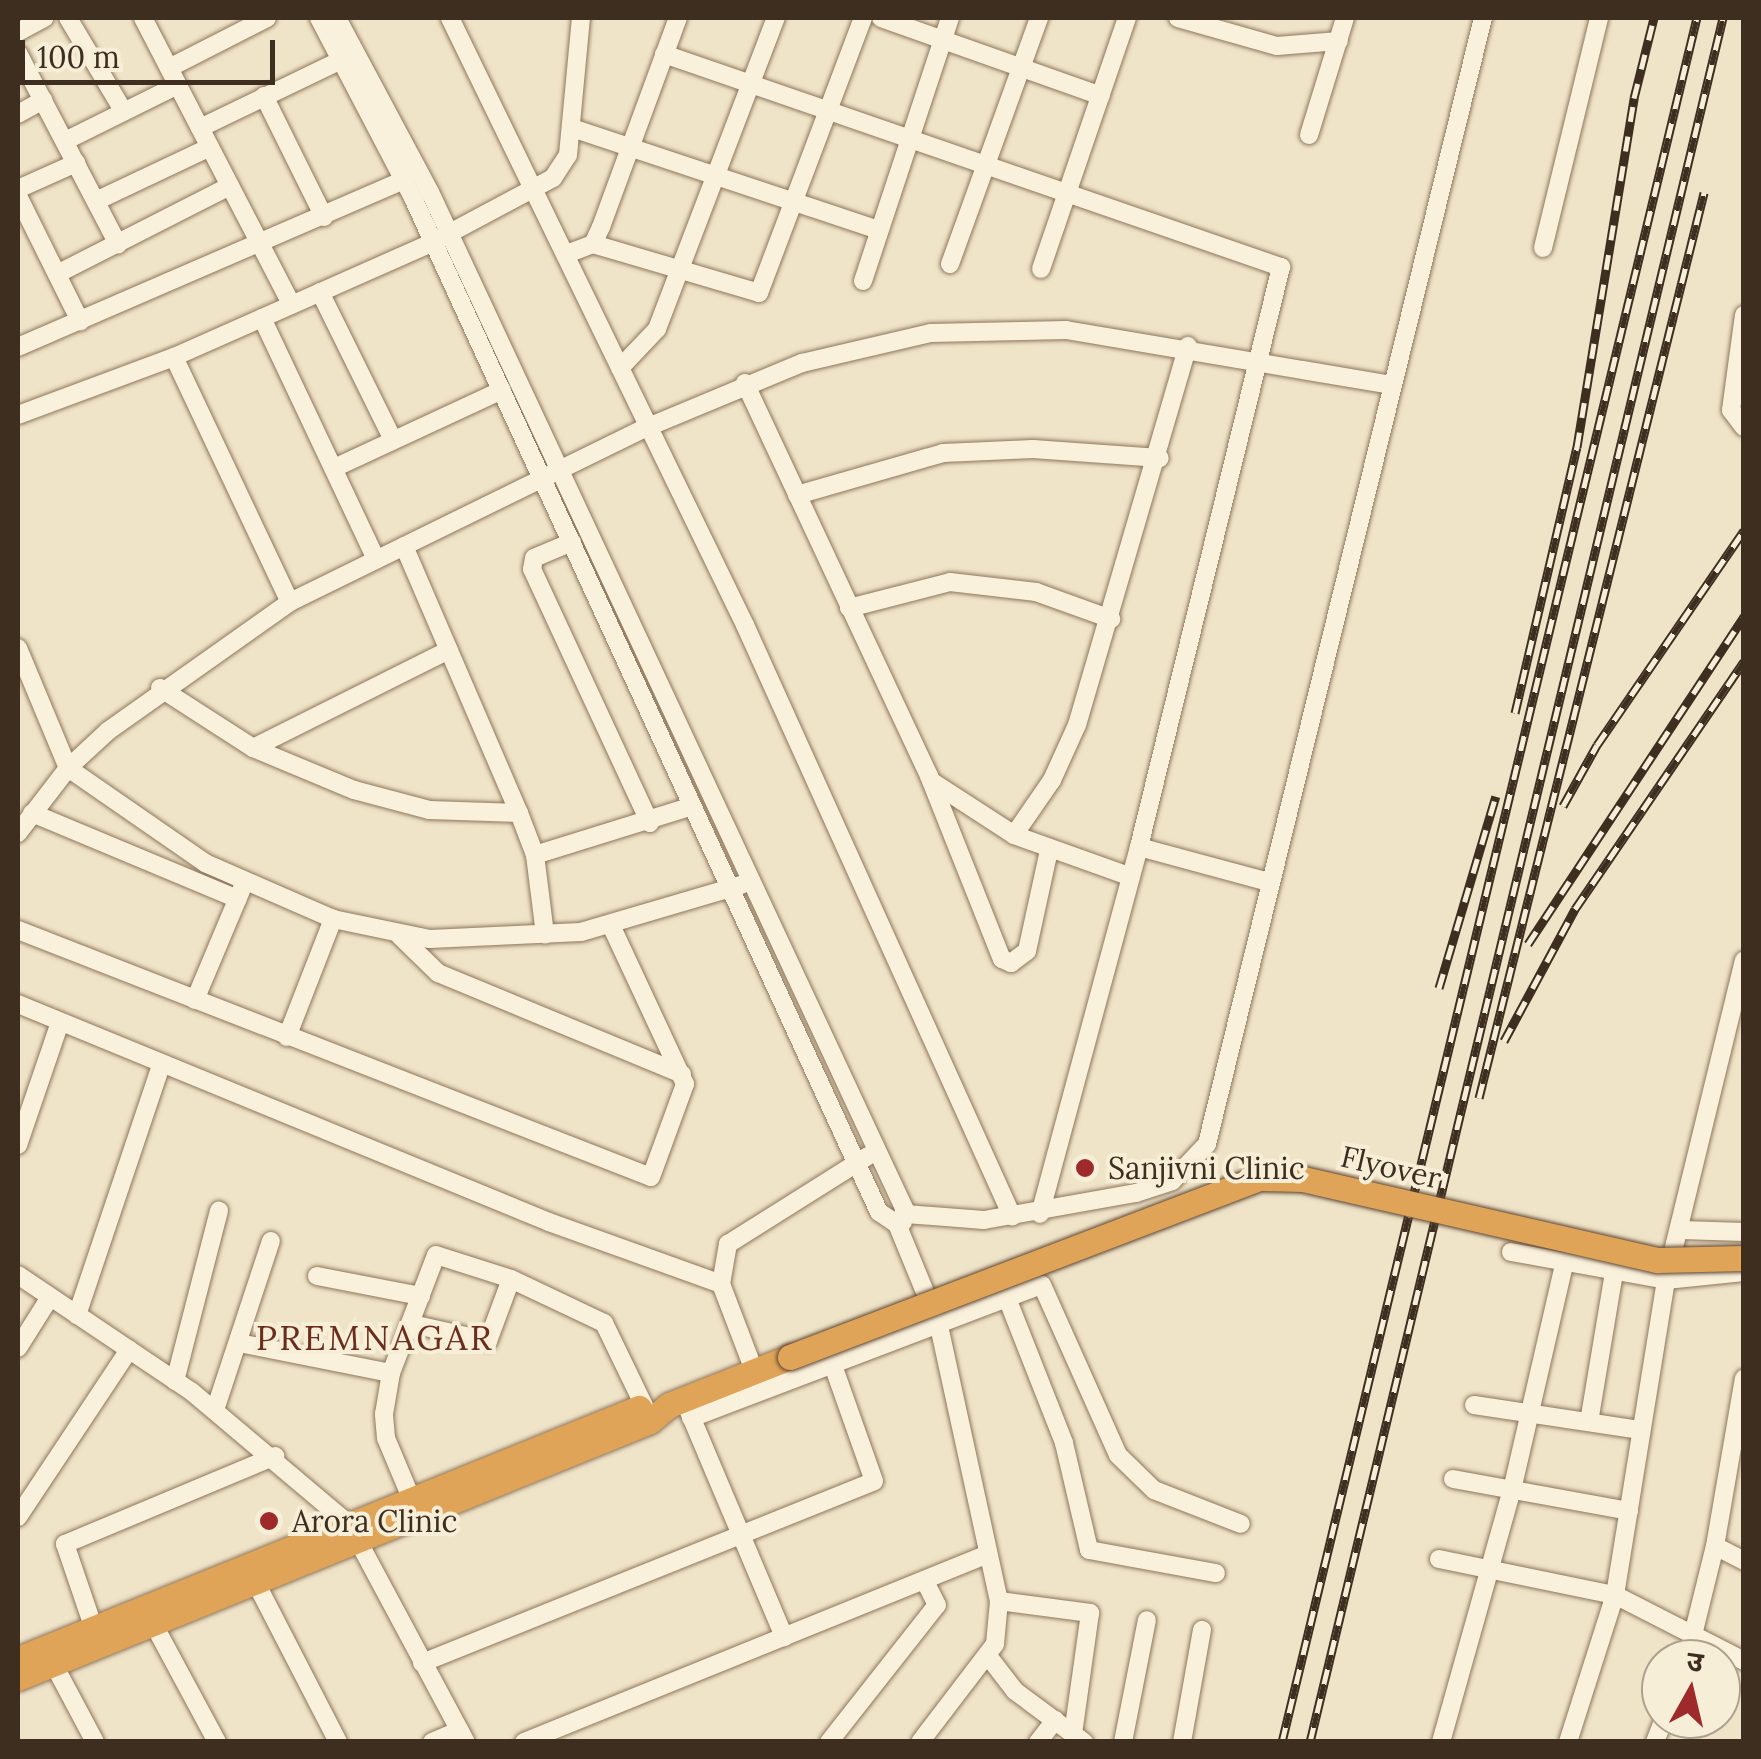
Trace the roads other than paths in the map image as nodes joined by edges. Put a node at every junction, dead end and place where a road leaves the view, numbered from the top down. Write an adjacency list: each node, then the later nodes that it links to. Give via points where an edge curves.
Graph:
1 (44, 18): 20 (street)
2 (68, 18): 33 (street)
3 (142, 18): 27 (street)
4 (267, 18): 27 (street)
5 (319, 18): 25 (street)
6 (337, 18): 54 (street)
7 (581, 18): 36 (street)
8 (678, 18): 24 (street)
9 (776, 18): 28 (street)
10 (863, 18): 32 (street)
11 (881, 18): 21 (street)
12 (950, 18): 21 (street)
13 (1039, 18): 26 (street)
14 (1127, 18): 30 (street)
15 (1178, 18): 22 (street, via 1277,46)
16 (1345, 18): 22 (street)
17 (1484, 18): 76 (street)
18 (1599, 18): 58 (street)
19 (456, 21): 47 (street)
20 (18, 32)
21 (942, 38): 26 (street); 38 (street)
22 (1339, 41): 37 (street)
23 (18, 53): 31 (street)
24 (664, 54): 28 (street); 40 (street)
25 (341, 60): 29 (street); 45 (street)
26 (1021, 66): 30 (street); 42 (street)
27 (173, 77): 33 (street); 35 (street)
28 (753, 82): 32 (street); 44 (street)
29 (264, 96): 35 (street); 52 (street)
30 (1100, 96): 48 (street)
31 (43, 100): 34 (street); 39 (street)
32 (826, 109): 38 (street); 51 (street)
33 (124, 112): 39 (street)
34 (18, 114)
35 (200, 128): 41 (street)
36 (572, 128): 40 (street); 47 (street, via 562,169)
37 (1309, 135)
38 (908, 136): 42 (street); 53 (street)
39 (65, 142): 43 (street)
40 (629, 147): 44 (street); 56 (street)
41 (210, 148): 46 (street); 50 (street)
42 (988, 162): 48 (street); 60 (street)
43 (76, 163): 49 (street); 50 (street)
44 (718, 177): 51 (street); 62 (street)
45 (404, 180): 52 (street); 54 (street)
46 (230, 186): 55 (street); 57 (street)
47 (536, 189): 54 (street); 59 (street)
48 (1068, 191): 61 (street); 73 (street, via 1276,262 1280,273)
49 (18, 192): 63 (street)
50 (96, 201): 55 (street)
51 (794, 202): 53 (street); 62 (street, via 759,293)
52 (324, 217): 57 (street)
53 (878, 230): 64 (street)
54 (442, 238): 65 (street); 77 (street); 84 (street)
55 (118, 244): 63 (street)
56 (593, 244): 59 (street); 62 (street)
57 (261, 245): 66 (street); 69 (street)
58 (1543, 248)
59 (567, 254): 74 (street)
60 (950, 264)
61 (1041, 269)
62 (680, 270): 74 (street, via 651,340)
63 (58, 274): 69 (street)
64 (863, 281)
65 (320, 292): 66 (street); 81 (street)
66 (292, 304): 68 (street)
67 (1744, 315): 80 (street, via 1730,410)
68 (262, 318): 72 (street); 83 (street)
69 (80, 321): 70 (street)
70 (20, 341)
71 (1188, 346): 73 (street); 75 (street, via 1066,330 931,334 802,363); 82 (street)
72 (174, 357): 78 (street); 89 (street)
73 (1262, 360): 76 (street); 104 (street)
74 (620, 368): 79 (street)
75 (746, 384): 79 (street); 85 (street)
76 (1392, 386): 109 (street)
77 (502, 390): 81 (street); 84 (street)
78 (18, 415)
79 (648, 427): 84 (street); 129 (street)
80 (1744, 427)
81 (393, 440): 83 (street)
82 (1160, 458): 85 (street, via 1033,449 943,453); 91 (street)
83 (334, 468): 88 (street)
84 (551, 474): 86 (street); 87 (street); 108 (street)
85 (797, 495): 90 (street)
86 (572, 542): 98 (street); 101 (street, via 538,555 532,568)
87 (404, 546): 88 (street); 93 (street)
88 (376, 559): 89 (street)
89 (290, 602): 94 (street)
90 (849, 608): 91 (street, via 950,582 1036,592); 97 (street)
91 (1111, 619): 103 (street, via 1064,755)
92 (18, 648): 96 (street)
93 (449, 650): 95 (street); 99 (street)
94 (160, 688): 95 (street); 96 (street)
95 (253, 748): 99 (street, via 394,802 470,814)
96 (68, 768): 100 (street); 111 (street)
97 (930, 780): 103 (street); 105 (street, via 1002,959 1011,963 1026,951)
98 (692, 806): 101 (street); 110 (street)
99 (519, 813): 106 (street)
100 (32, 814): 102 (street); 111 (street)
101 (650, 823): 106 (street)
102 (18, 833)
103 (1014, 835): 105 (street)
104 (1139, 847): 107 (street); 109 (street)
105 (1049, 850): 107 (street)
106 (534, 856): 115 (street)
107 (1131, 877): 128 (street)
108 (751, 881): 110 (street); 125 (street)
109 (1270, 882): 128 (street, via 1200,1157 1172,1181)
110 (732, 889): 113 (street); 126 (street)
111 (241, 891): 112 (street); 118 (street)
112 (333, 918): 116 (street); 121 (street)
113 (611, 925): 115 (street); 123 (street)
114 (18, 930): 118 (street)
115 (545, 934): 116 (street)
116 (400, 936): 123 (street, via 438,973)
117 (1744, 960): 131 (street)
118 (195, 1000): 121 (street)
119 (18, 1004): 120 (street)
120 (60, 1022): 122 (street); 124 (street)
121 (287, 1037): 123 (street, via 648,1177 685,1096)
122 (161, 1065): 143 (street); 147 (street)
123 (682, 1074)
124 (18, 1145)
125 (877, 1152): 126 (street); 130 (street)
126 (858, 1161): 130 (street, via 879,1212); 143 (street, via 738,1233 722,1260)
127 (219, 1211): 157 (street)
128 (1040, 1214): 129 (street)
129 (1012, 1216): 130 (street)
130 (902, 1219): 149 (street)
131 (1681, 1230): 132 (street); 142 (street)
132 (1744, 1232)
133 (272, 1241): 150 (street)
134 (1511, 1252): 136 (street)
135 (1744, 1258): 155 (highway, Flyover, bridge, via 1658,1260 1303,1180 1259,1178)
136 (1564, 1264): 138 (street); 161 (street)
137 (1744, 1272): 142 (street)
138 (1614, 1273): 142 (street); 162 (street)
139 (18, 1275): 145 (street)
140 (318, 1276): 144 (street)
141 (511, 1279): 144 (street, via 440,1254); 148 (street, via 488,1341); 160 (street, via 604,1322)
142 (1666, 1280): 163 (street)
143 (721, 1284): 155 (street)
144 (421, 1296): 148 (street)
145 (50, 1297): 147 (street); 151 (street)
146 (1007, 1298): 149 (street); 171 (street, via 1046,1286 1099,1424 1141,1480 1170,1499); 179 (street, via 1064,1443 1089,1550)
147 (77, 1316): 152 (street)
148 (412, 1324): 154 (street)
149 (939, 1326): 153 (street); 175 (street)
150 (238, 1343): 154 (street); 159 (street)
151 (18, 1348)
152 (129, 1350): 157 (street); 170 (street)
153 (834, 1368): 160 (street); 173 (street, via 874,1481)
154 (391, 1373): 168 (street, via 386,1438)
155 (756, 1373): 160 (highway, Flyover)
156 (1744, 1378): 164 (street)
157 (175, 1381): 159 (street)
158 (1474, 1404): 161 (street)
159 (215, 1410): 165 (street)
160 (668, 1410): 168 (highway); 172 (highway); 173 (street)
161 (1530, 1413): 162 (street); 167 (street)
162 (1589, 1422): 163 (street)
163 (1639, 1430): 169 (street)
164 (1738, 1454): 174 (street)
165 (275, 1456): 172 (street); 186 (street, via 68,1542 63,1550)
166 (1453, 1479): 167 (street)
167 (1512, 1490): 169 (street); 178 (street)
168 (412, 1500): 172 (highway)
169 (1629, 1511): 182 (street)
170 (18, 1517)
171 (1242, 1524)
172 (353, 1532): 180 (highway); 186 (highway); 194 (street)
173 (738, 1534): 189 (street); 194 (street)
174 (1715, 1546): 177 (street); 188 (street)
175 (988, 1554): 181 (street); 183 (street)
176 (1439, 1559): 178 (street)
177 (1744, 1561)
178 (1491, 1569): 182 (street); 200 (street)
179 (1216, 1573)
180 (254, 1581): 185 (highway); 203 (street)
181 (926, 1584): 189 (street); 206 (street, via 936,1605)
182 (1615, 1595): 188 (street); 211 (street)
183 (1000, 1601): 191 (street); 199 (street, via 1090,1612)
184 (1147, 1620): 209 (street)
185 (154, 1624): 195 (highway); 202 (street)
186 (94, 1629): 192 (highway)
187 (1202, 1630): 210 (street)
188 (1696, 1636): 190 (street); 193 (street)
189 (784, 1637): 205 (street)
190 (1695, 1639)
191 (988, 1656): 197 (street, via 1015,1691); 207 (street)
192 (18, 1658)
193 (1744, 1661)
194 (422, 1662): 198 (street)
195 (53, 1663): 196 (highway); 201 (street)
196 (18, 1678)
197 (1055, 1720): 199 (street); 208 (street)
198 (463, 1736): 204 (street)
199 (1078, 1738)
200 (1442, 1741)
201 (95, 1742)
202 (218, 1742)
203 (338, 1742)
204 (432, 1742)
205 (524, 1742)
206 (829, 1742)
207 (920, 1742)
208 (1038, 1742)
209 (1123, 1742)
210 (1182, 1742)
211 (1568, 1742)

